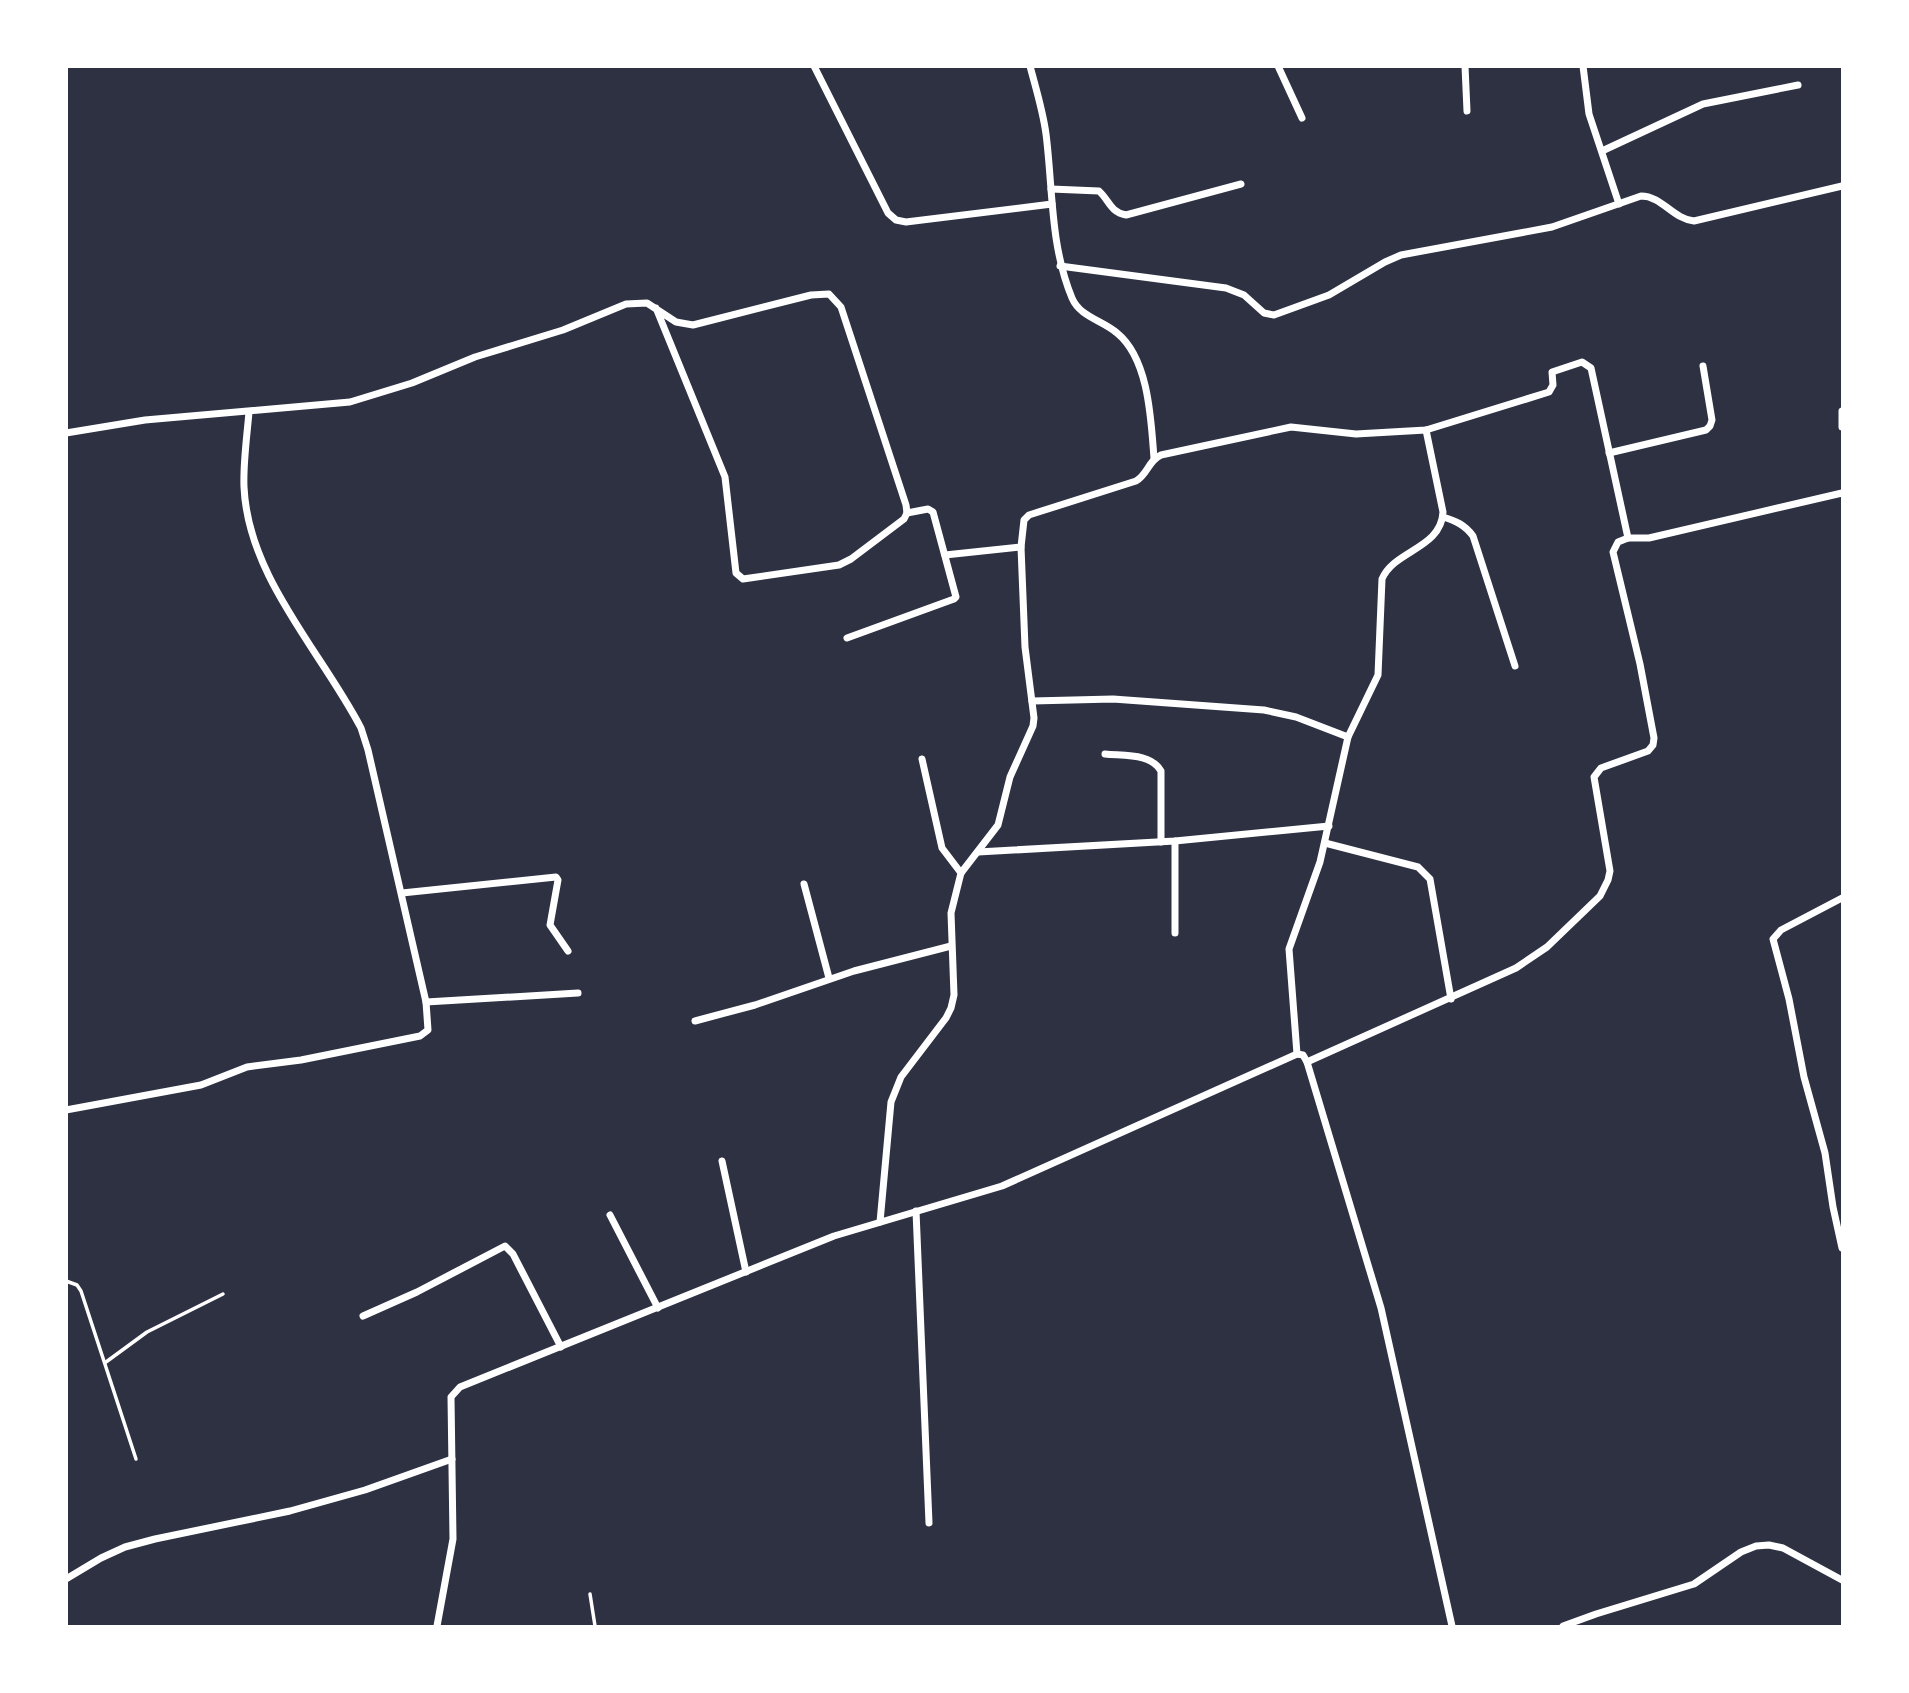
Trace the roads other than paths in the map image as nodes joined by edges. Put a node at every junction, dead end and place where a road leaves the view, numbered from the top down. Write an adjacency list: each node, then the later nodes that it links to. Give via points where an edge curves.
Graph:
1 (814, 66): 13 (street, via 888,213 896,220)
2 (1030, 66): 12 (street, via 1046,133)
3 (1278, 66): 8 (street)
4 (1465, 66): 7 (street)
5 (1583, 66): 9 (street, via 1589,114)
6 (1798, 85): 9 (street, via 1703,104)
7 (1467, 111)
8 (1302, 118)
9 (1602, 151): 14 (street)
10 (1241, 184): 12 (street, via 1126,215 1112,208 1098,191)
11 (1843, 186): 14 (street, via 1694,221 1680,218 1647,196)
12 (1051, 189): 13 (street)
13 (1052, 204): 15 (street)
14 (1619, 204): 15 (street, via 1531,232 1401,255 1329,295 1274,315 1226,288)
15 (1060, 266): 24 (street, via 1076,307 1127,342 1145,381)
16 (656, 308): 19 (street, via 648,303 626,304 378,395); 26 (street, via 693,326 811,295 829,294 836,299); 26 (street, via 724,477 738,577 845,563)
17 (1703, 366): 23 (street, via 1712,420 1706,430)
18 (1843, 411): 20 (street)
19 (249, 412): 22 (street, via 145,420); 44 (street, via 244,487 256,547 271,581 361,728)
20 (1843, 427)
21 (1426, 430): 23 (street, via 1549,392 1552,372 1582,362 1591,368); 24 (street, via 1356,433 1290,427); 27 (street)
22 (66, 433)
23 (1609, 453): 28 (street)
24 (1154, 458): 29 (street, via 1136,481 1029,515 1024,520)
25 (1843, 493): 28 (street, via 1648,538)
26 (907, 513): 30 (street, via 931,509)
27 (1443, 517): 32 (street, via 1457,521 1473,536); 34 (street, via 1440,529 1384,574 1378,675)
28 (1628, 538): 51 (street, via 1618,542 1613,552 1654,738 1648,751 1601,768 1594,777 1608,880 1600,896 1547,947 1516,968)
29 (1021, 547): 30 (street); 33 (street)
30 (945, 555): 31 (street, via 954,599)
31 (847, 638)
32 (1515, 666)
33 (1032, 701): 34 (street, via 1114,699 1264,710); 41 (street, via 1033,726 1010,777 1002,814)
34 (1348, 737): 37 (street)
35 (1105, 754): 39 (street, via 1157,763 1161,771)
36 (922, 759): 42 (street, via 942,848)
37 (1329, 826): 38 (street); 40 (street)
38 (1175, 841): 39 (street); 46 (street)
39 (1161, 842): 41 (street)
40 (1325, 843): 51 (street, via 1425,872); 54 (street, via 1289,949)
41 (978, 852): 42 (street)
42 (961, 873): 47 (street, via 951,913)
43 (804, 884): 49 (street)
44 (402, 893): 48 (street, via 552,875 558,880 550,925); 52 (street)
45 (1843, 898): 61 (street, via 1773,939)
46 (1175, 933)
47 (951, 946): 49 (street); 60 (street, via 951,1008 901,1077 891,1102)
48 (568, 951)
49 (829, 978): 53 (street)
50 (578, 993): 52 (street)
51 (1451, 999): 55 (street)
52 (426, 1002): 56 (street, via 429,1025 420,1036 247,1067 201,1085)
53 (695, 1021)
54 (1297, 1054): 55 (street); 58 (street, via 1002,1186)
55 (1307, 1062): 71 (street, via 1381,1308)
56 (66, 1110)
57 (722, 1161): 62 (street)
58 (916, 1211): 60 (street); 67 (street)
59 (610, 1215): 63 (street)
60 (880, 1222): 62 (street)
61 (1843, 1248)
62 (746, 1272): 63 (street)
63 (658, 1308): 65 (street)
64 (363, 1316): 65 (street, via 505,1246)
65 (561, 1347): 66 (street, via 460,1387 451,1397)
66 (452, 1460): 68 (street, via 365,1490 253,1520 125,1547); 70 (street, via 453,1539)
67 (929, 1523)
68 (66, 1579)
69 (1843, 1580): 72 (street, via 1783,1548 1756,1546 1694,1584)
70 (437, 1626)
71 (1452, 1626)
72 (1563, 1626)

